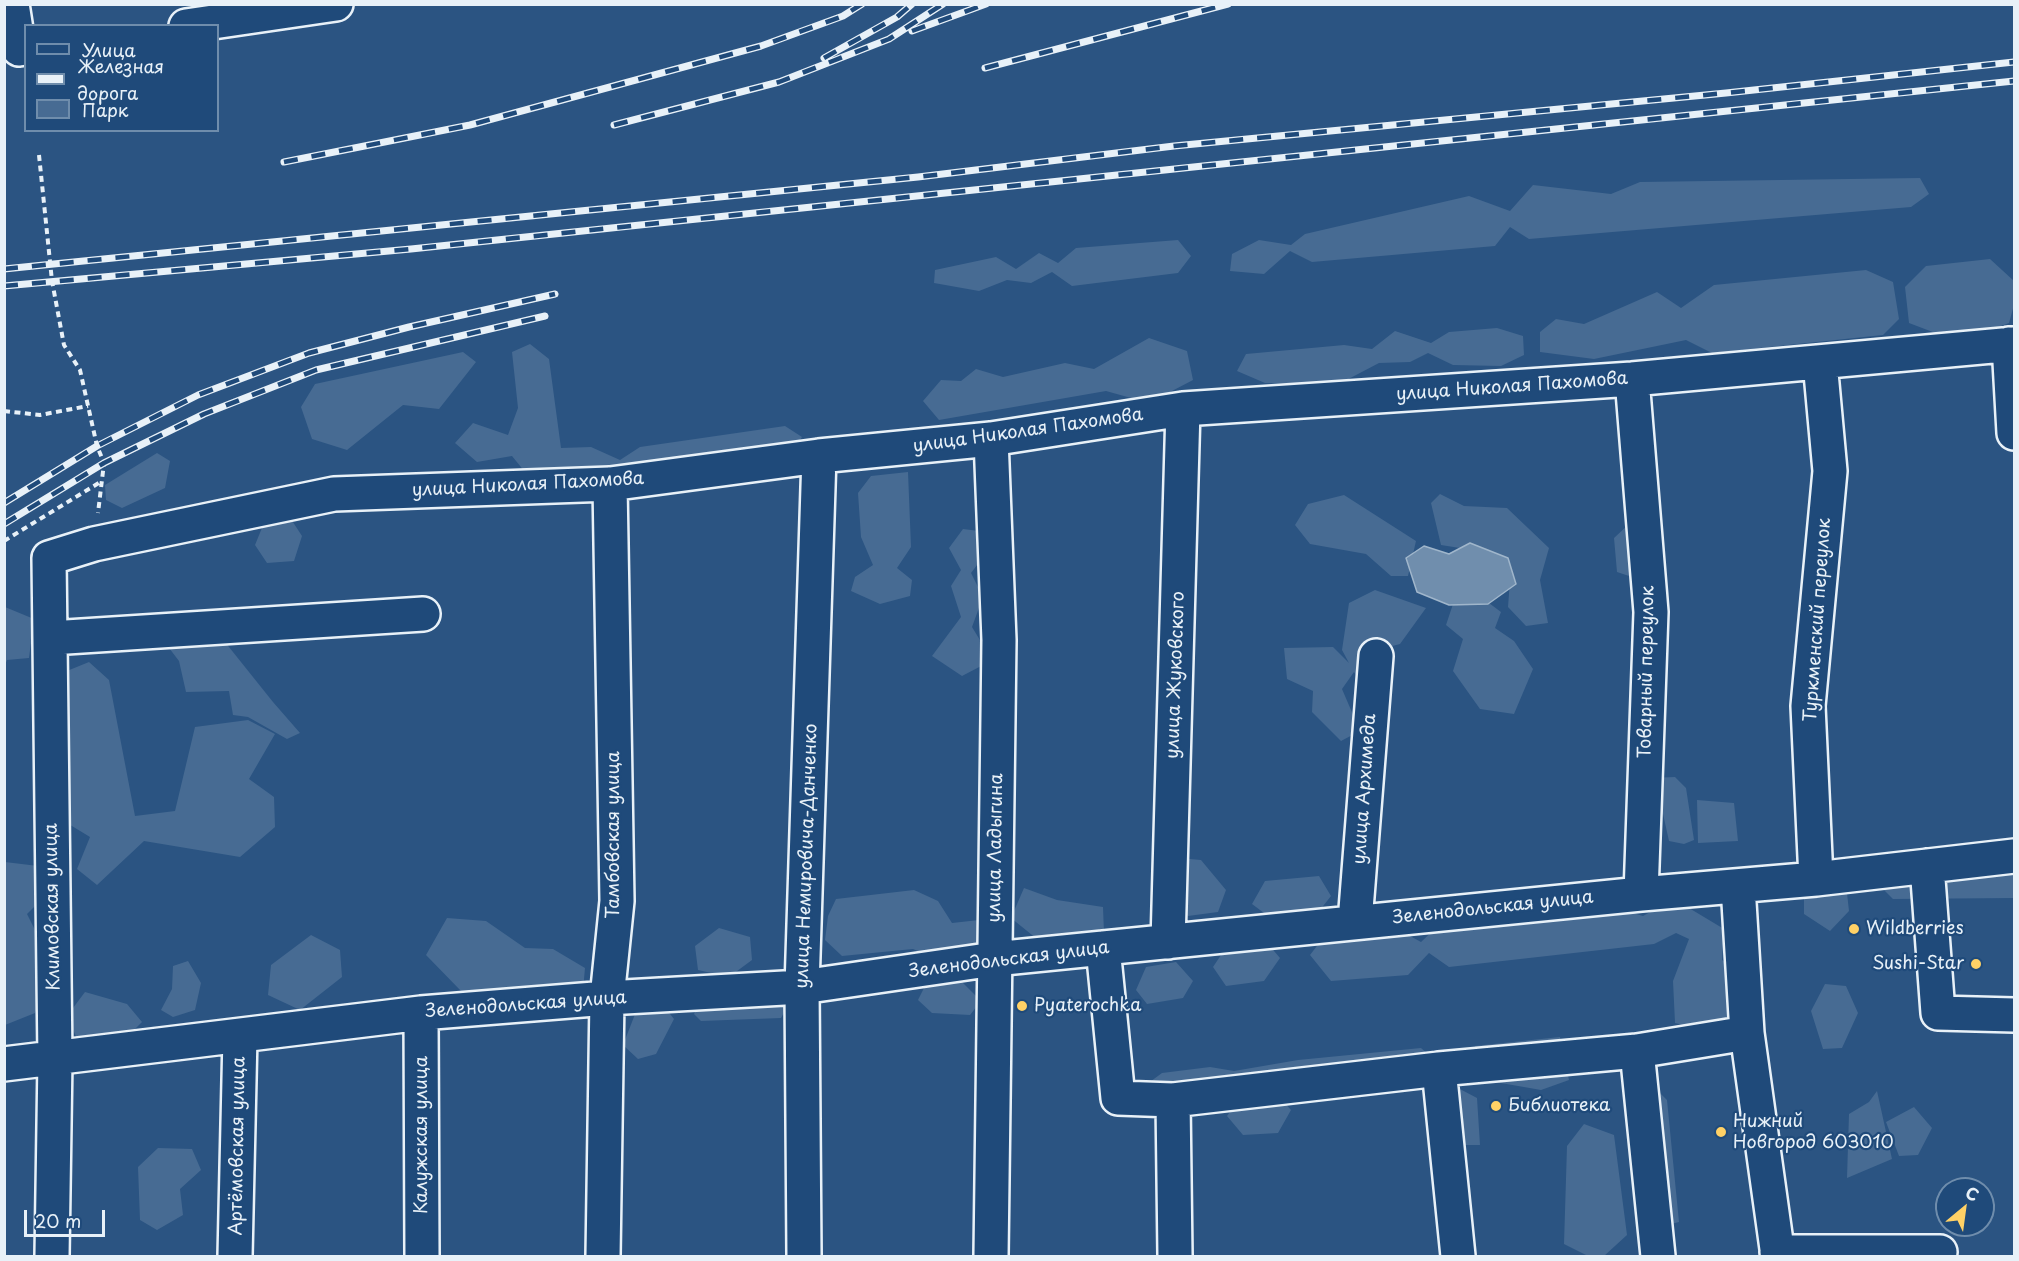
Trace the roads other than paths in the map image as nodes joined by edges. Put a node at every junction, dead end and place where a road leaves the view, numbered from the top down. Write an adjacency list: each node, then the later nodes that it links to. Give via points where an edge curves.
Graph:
1 (12, 4): 4 (street)
2 (336, 4): 3 (street)
3 (200, 24)
4 (22, 49)
5 (2012, 344): 6 (street, улица Николая Пахомова); 9 (street)
6 (1820, 362): 7 (street, улица Николая Пахомова); 19 (street, Туркменский переулок, via 1830,471 1809,706)
7 (1632, 379): 8 (street, улица Николая Пахомова); 21 (street, Товарный переулок, via 1651,612)
8 (1183, 409): 10 (street, улица Николая Пахомова); 23 (street, улица Жуковского)
9 (2014, 433)
10 (991, 439): 11 (street, улица Николая Пахомова); 25 (street, улица Ладыгина, via 999,639)
11 (819, 456): 12 (street, улица Николая Пахомова); 26 (street, улица Немировича-Данченко)
12 (610, 484): 13 (street, улица Николая Пахомова, via 334,494 94,544); 27 (street, Тамбовская улица, via 617,902)
13 (49, 558): 15 (street, Климовская улица)
14 (423, 614): 15 (street)
15 (51, 638): 33 (street, Климовская улица)
16 (1376, 656): 22 (street, улица Архимеда)
17 (2014, 856): 18 (street, Зеленодольская улица)
18 (1927, 866): 19 (street, Зеленодольская улица); 29 (street, via 1938,1013)
19 (1816, 879): 20 (street, Зеленодольская улица)
20 (1738, 886): 21 (street, Зеленодольская улица); 30 (street)
21 (1641, 894): 22 (street, Зеленодольская улица)
22 (1355, 922): 23 (street, Зеленодольская улица)
23 (1168, 942): 24 (street, Зеленодольская улица)
24 (1103, 948): 25 (street, Зеленодольская улица); 36 (street, via 1118,1098)
25 (994, 959): 26 (street, Зеленодольская улица); 44 (street, улица Ладыгина)
26 (802, 987): 27 (street, Зеленодольская улица); 43 (street, улица Немировича-Данченко)
27 (607, 998): 28 (street, Зеленодольская улица); 42 (street, Тамбовская улица)
28 (421, 1013): 31 (street, Зеленодольская улица); 41 (street, Калужская улица)
29 (2014, 1015)
30 (1747, 1033): 32 (street); 38 (street)
31 (240, 1036): 33 (street, Зеленодольская улица); 40 (street, Артёмовская улица)
32 (1637, 1051): 35 (street); 47 (street)
33 (55, 1059): 34 (street, Зеленодольская улица); 39 (street, Климовская улица)
34 (4, 1064)
35 (1439, 1069): 36 (street); 46 (street)
36 (1173, 1100): 45 (street)
37 (1940, 1252): 38 (street)
38 (1777, 1254)
39 (52, 1257)
40 (235, 1257)
41 (422, 1257)
42 (603, 1257)
43 (804, 1257)
44 (991, 1257)
45 (1175, 1257)
46 (1458, 1257)
47 (1658, 1257)

